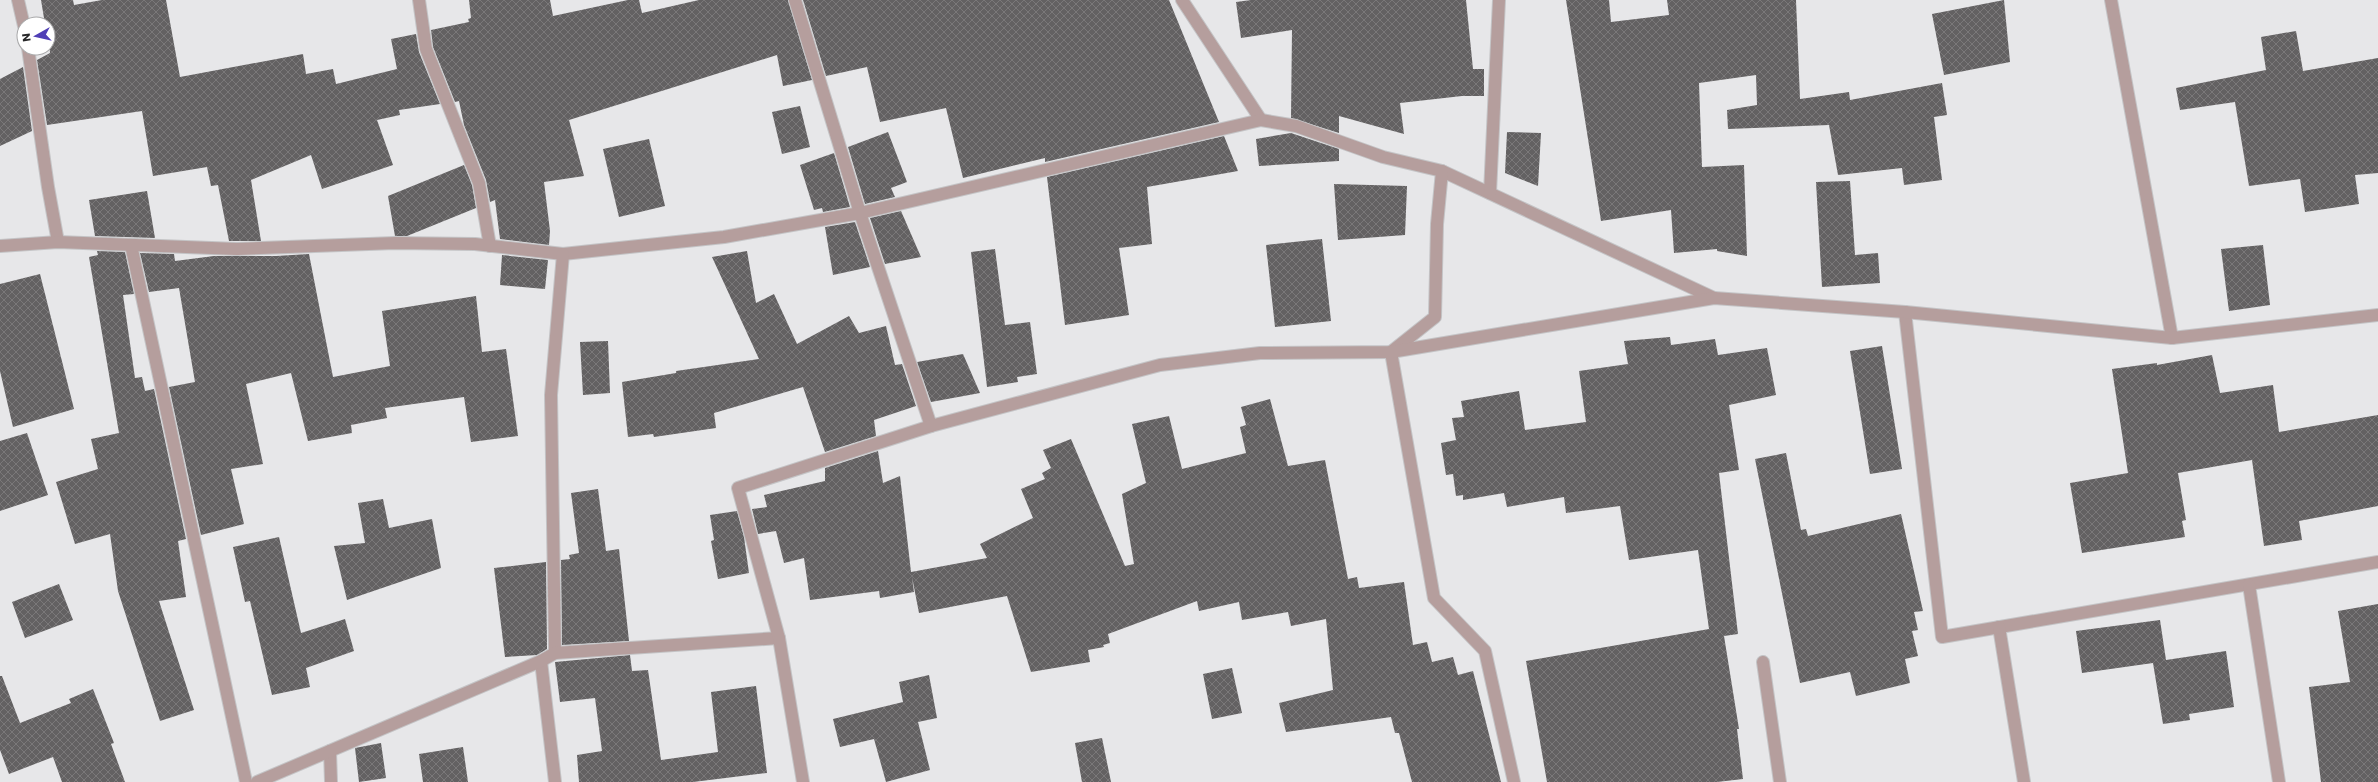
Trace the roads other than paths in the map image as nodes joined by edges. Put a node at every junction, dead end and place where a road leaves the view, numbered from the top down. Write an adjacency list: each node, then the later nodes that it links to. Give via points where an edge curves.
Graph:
1 (18, 0): 7 (street)
2 (419, 0): 16 (street, via 426,49 479,183)
3 (795, 0): 12 (street)
4 (1182, 0): 9 (street)
5 (1499, 0): 11 (street)
6 (2111, 0): 21 (street)
7 (22, 16)
8 (29, 56): 13 (street)
9 (1261, 120): 10 (street, via 1296,126 1383,157); 12 (street)
10 (1442, 171): 11 (street); 22 (street, via 1437,224 1435,317)
11 (1490, 193): 18 (street)
12 (860, 213): 17 (street, via 724,237); 23 (street)
13 (58, 242): 14 (street); 15 (street)
14 (131, 245): 16 (street, via 237,249 395,243); 32 (street)
15 (0, 246)
16 (490, 246): 17 (street)
17 (563, 254): 28 (street, via 551,395)
18 (1714, 298): 19 (street); 22 (street)
19 (1905, 312): 21 (street); 26 (street, via 1942,637)
20 (2378, 315): 21 (street)
21 (2172, 338)
22 (1391, 352): 23 (street, via 1260,353 1160,365); 37 (street, via 1434,598 1485,651)
23 (931, 426): 27 (street, via 738,488)
24 (2378, 562): 25 (street)
25 (2249, 584): 26 (street); 40 (street)
26 (2000, 627): 39 (street)
27 (779, 638): 28 (street); 36 (street)
28 (555, 653): 29 (street)
29 (541, 661): 31 (street); 35 (street)
30 (1764, 662): 38 (street)
31 (330, 751): 33 (street); 34 (street)
32 (246, 782)
33 (257, 782)
34 (332, 782)
35 (555, 782)
36 (803, 782)
37 (1514, 782)
38 (1780, 782)
39 (2024, 782)
40 (2279, 782)

